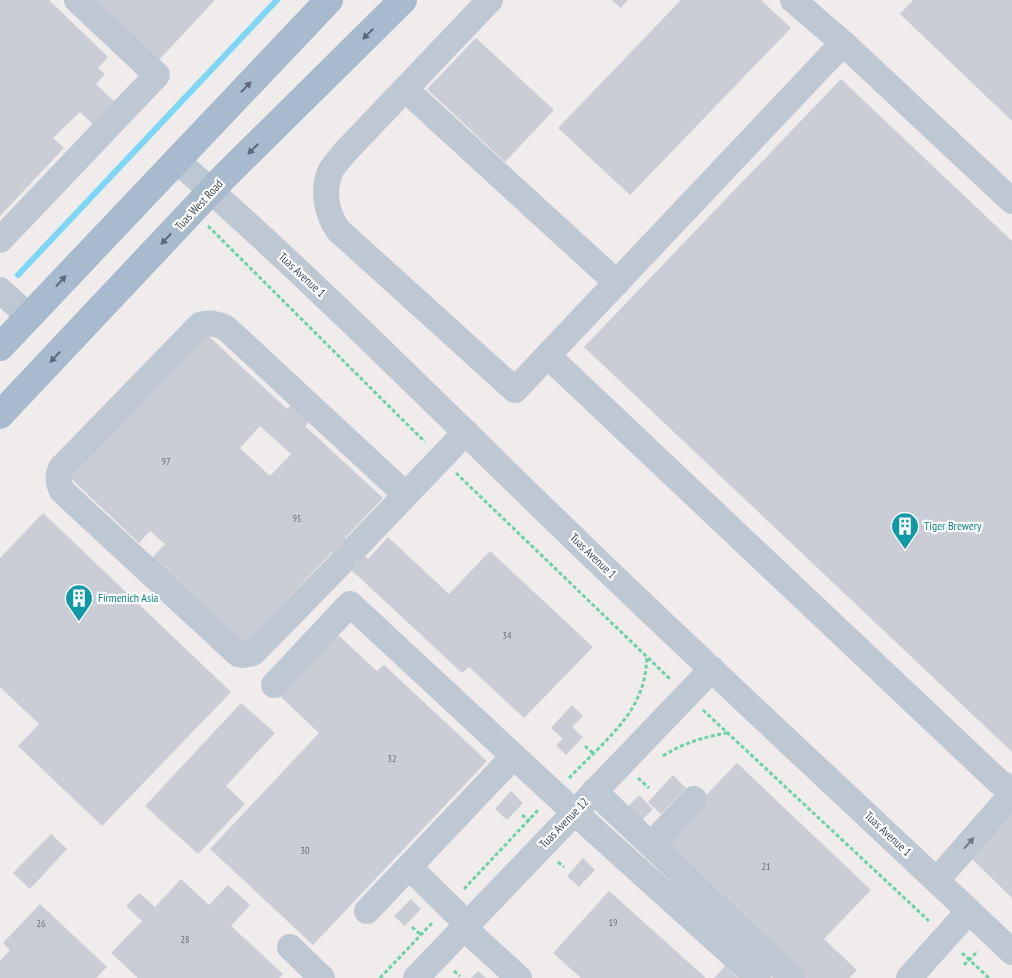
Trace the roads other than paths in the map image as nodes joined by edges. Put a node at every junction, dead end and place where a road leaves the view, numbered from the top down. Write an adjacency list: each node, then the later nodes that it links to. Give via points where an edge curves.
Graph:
1 (77, 0): 11 (street, via 157,76)
2 (329, 0): 8 (main road, one-way to 2)
3 (403, 0): 9 (main road, Tuas West Road, one-way to 9)
4 (490, 0): 7 (street)
5 (793, 0): 6 (street)
6 (843, 43): 10 (street); 12 (street)
7 (405, 89): 12 (street); 16 (street, via 330,171 326,200 330,218 338,230 515,390)
8 (176, 160): 9 (street, Tuas Avenue 1); 14 (main road, one-way to 8)
9 (212, 191): 17 (main road, Tuas West Road, one-way to 17); 18 (street, Tuas Avenue 1)
10 (1012, 201)
11 (0, 240)
12 (617, 283): 16 (street)
13 (0, 290): 14 (street)
14 (28, 316): 15 (main road)
15 (0, 347)
16 (548, 356): 23 (street, via 992,775)
17 (0, 415)
18 (466, 432): 19 (street); 20 (street, Tuas Avenue 1)
19 (406, 496): 19 (street, via 226,328 207,323 200,325 61,468 58,476 62,491 238,654 243,655 253,653)
20 (712, 669): 24 (street, Tuas Avenue 12); 30 (street, Tuas Avenue 1)
21 (274, 685): 22 (street, via 350,604)
22 (514, 756): 27 (street); 29 (street)
23 (1012, 790)
24 (594, 791): 27 (street, Tuas Avenue 12); 28 (street)
25 (1012, 794): 30 (street, one-way to 25)
26 (694, 799): 28 (street)
27 (574, 812): 33 (street, Tuas Avenue 12); 40 (street)
28 (651, 845): 41 (street)
29 (410, 867): 31 (street); 33 (street)
30 (937, 880): 32 (street, Tuas Avenue 1)
31 (367, 911)
32 (969, 911): 35 (street, Tuas Avenue 1); 36 (street)
33 (466, 926): 38 (street); 39 (street, Tuas Avenue 12)
34 (290, 947): 37 (street)
35 (1012, 952)
36 (920, 974)
37 (313, 975)
38 (512, 976)
39 (416, 978)
40 (758, 978)
41 (792, 978)

